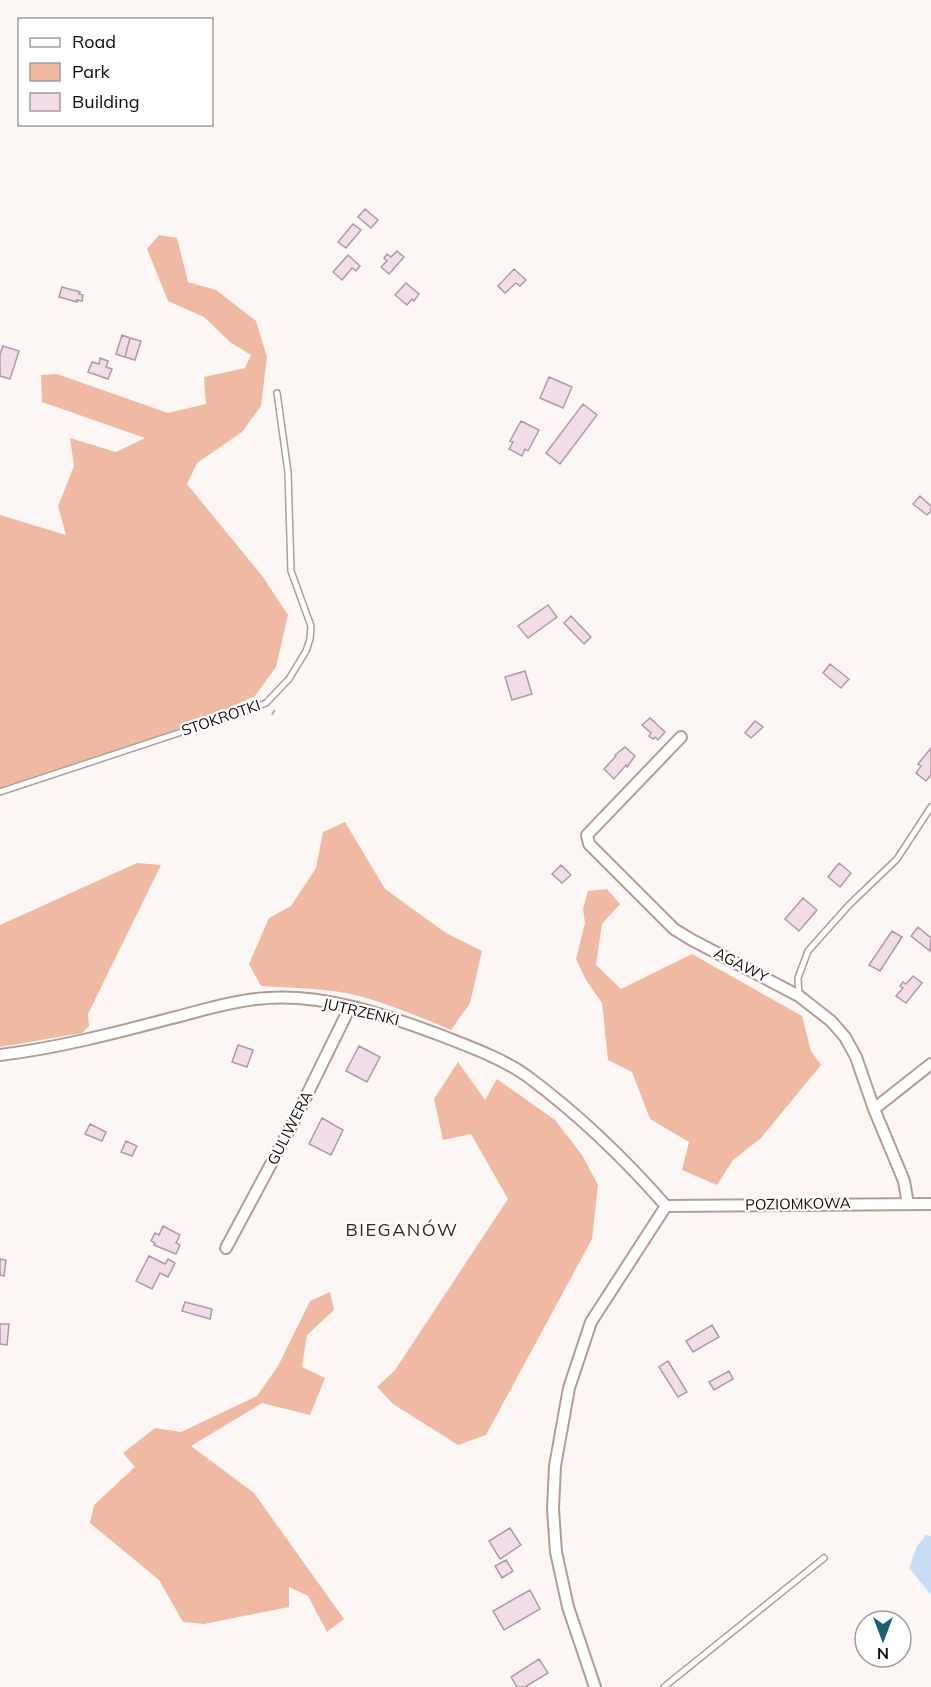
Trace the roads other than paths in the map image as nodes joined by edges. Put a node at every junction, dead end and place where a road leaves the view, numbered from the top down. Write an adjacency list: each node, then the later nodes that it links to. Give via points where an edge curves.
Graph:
1 (277, 393): 3 (lane, STOKROTKI, via 288,472 291,571 311,626 306,651 289,679 266,703)
2 (681, 737): 5 (street, AGAWY, via 587,835 589,844 674,929)
3 (0, 792)
4 (931, 807): 5 (lane, via 897,859 808,951 798,978)
5 (799, 996): 9 (street, AGAWY, via 845,1037)
6 (350, 1007): 7 (street, JUTRZENKI, via 286,998 256,999 42,1050); 12 (street, JUTRZENKI, via 392,1017 452,1040 525,1075 597,1134); 13 (street, GULIWERA)
7 (0, 1055)
8 (931, 1064): 9 (street)
9 (874, 1109): 10 (street, AGAWY, via 904,1181)
10 (908, 1204): 11 (street, POZIOMKOWA); 12 (street, POZIOMKOWA)
11 (931, 1204)
12 (666, 1206): 15 (street, via 591,1322 569,1388 555,1466 556,1552 568,1607)
13 (226, 1248)
14 (824, 1558): 16 (lane)
15 (595, 1687)
16 (664, 1687)

